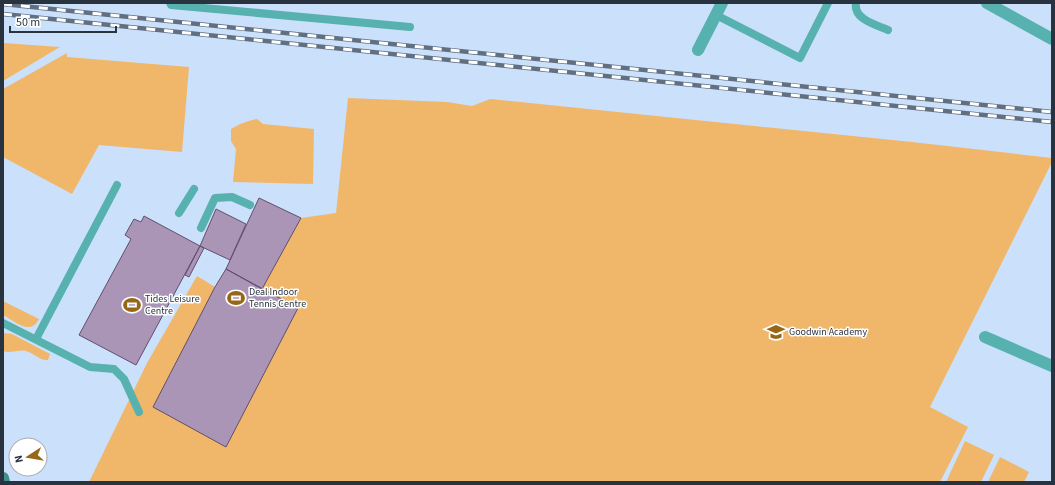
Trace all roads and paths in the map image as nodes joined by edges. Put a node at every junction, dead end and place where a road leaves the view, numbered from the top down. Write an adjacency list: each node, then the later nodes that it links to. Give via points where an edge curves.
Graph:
1 (170, 3): 7 (lane)
2 (722, 3): 6 (street)
3 (828, 3): 6 (lane, via 800,58)
4 (856, 3): 8 (lane, via 856,10 862,18)
5 (987, 3): 9 (street)
6 (716, 15): 10 (street)
7 (410, 27)
8 (888, 30)
9 (1052, 39)
10 (698, 50)
11 (117, 185): 18 (lane)
12 (194, 189): 14 (lane)
13 (250, 205): 15 (lane, via 232,197 215,198)
14 (179, 213)
15 (201, 228)
16 (3, 323): 18 (lane)
17 (985, 337): 19 (street)
18 (36, 339): 20 (lane, via 90,367 114,369 124,379)
19 (1051, 364)
20 (139, 412)
21 (3, 478): 22 (street)
22 (4, 482)

